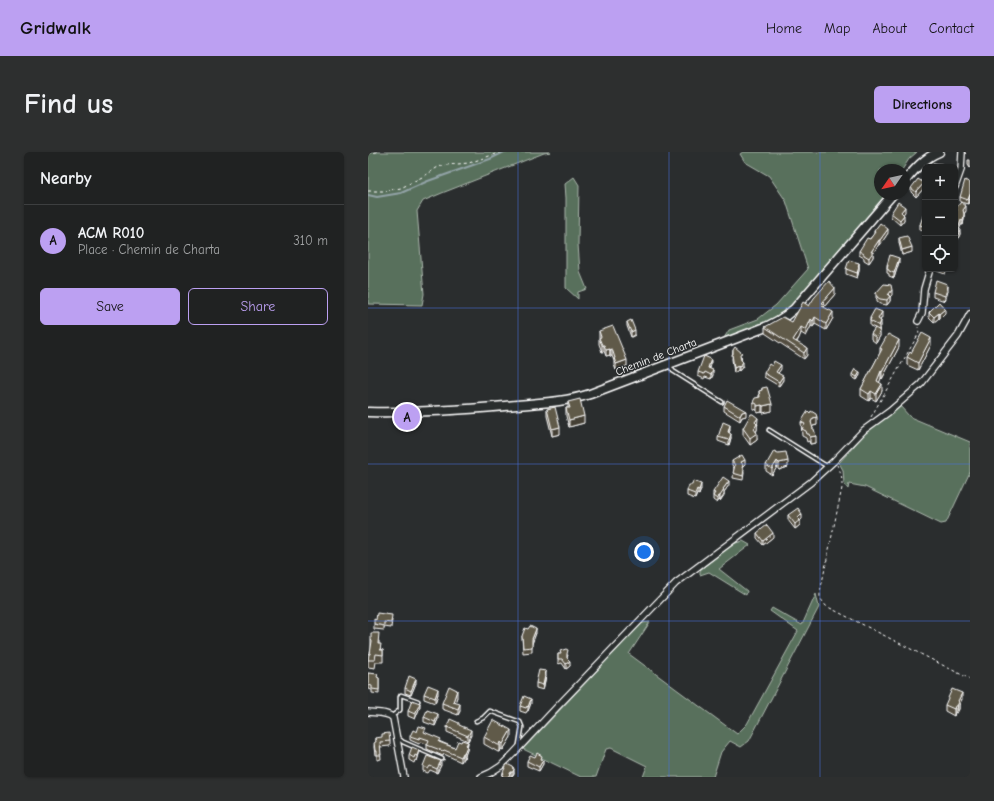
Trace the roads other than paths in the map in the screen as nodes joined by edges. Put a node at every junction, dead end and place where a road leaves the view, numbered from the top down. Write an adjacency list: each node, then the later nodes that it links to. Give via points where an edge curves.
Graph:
1 (939, 152): 3 (street, via 924,161)
2 (962, 152): 4 (street)
3 (910, 176)
4 (958, 178)
5 (888, 200): 9 (street, Chemin de Charta, via 794,309 783,318)
6 (929, 272): 8 (street, via 924,289 922,313)
7 (970, 314): 13 (street, via 958,336 921,384 864,430)
8 (918, 321)
9 (668, 364): 10 (lane, via 673,371); 11 (street, Chemin de Charta, via 590,394 566,400 437,411)
10 (722, 402)
11 (368, 412)
12 (769, 430): 13 (lane)
13 (828, 467): 19 (street, via 676,583)
14 (418, 701): 16 (lane, via 402,695 400,710)
15 (368, 712): 16 (street)
16 (392, 716): 18 (street)
17 (476, 721): 19 (lane, via 490,711 520,722 522,727)
18 (397, 737): 20 (lane); 21 (street)
19 (519, 748): 22 (street, via 501,766)
20 (442, 758)
21 (404, 777)
22 (481, 777)

